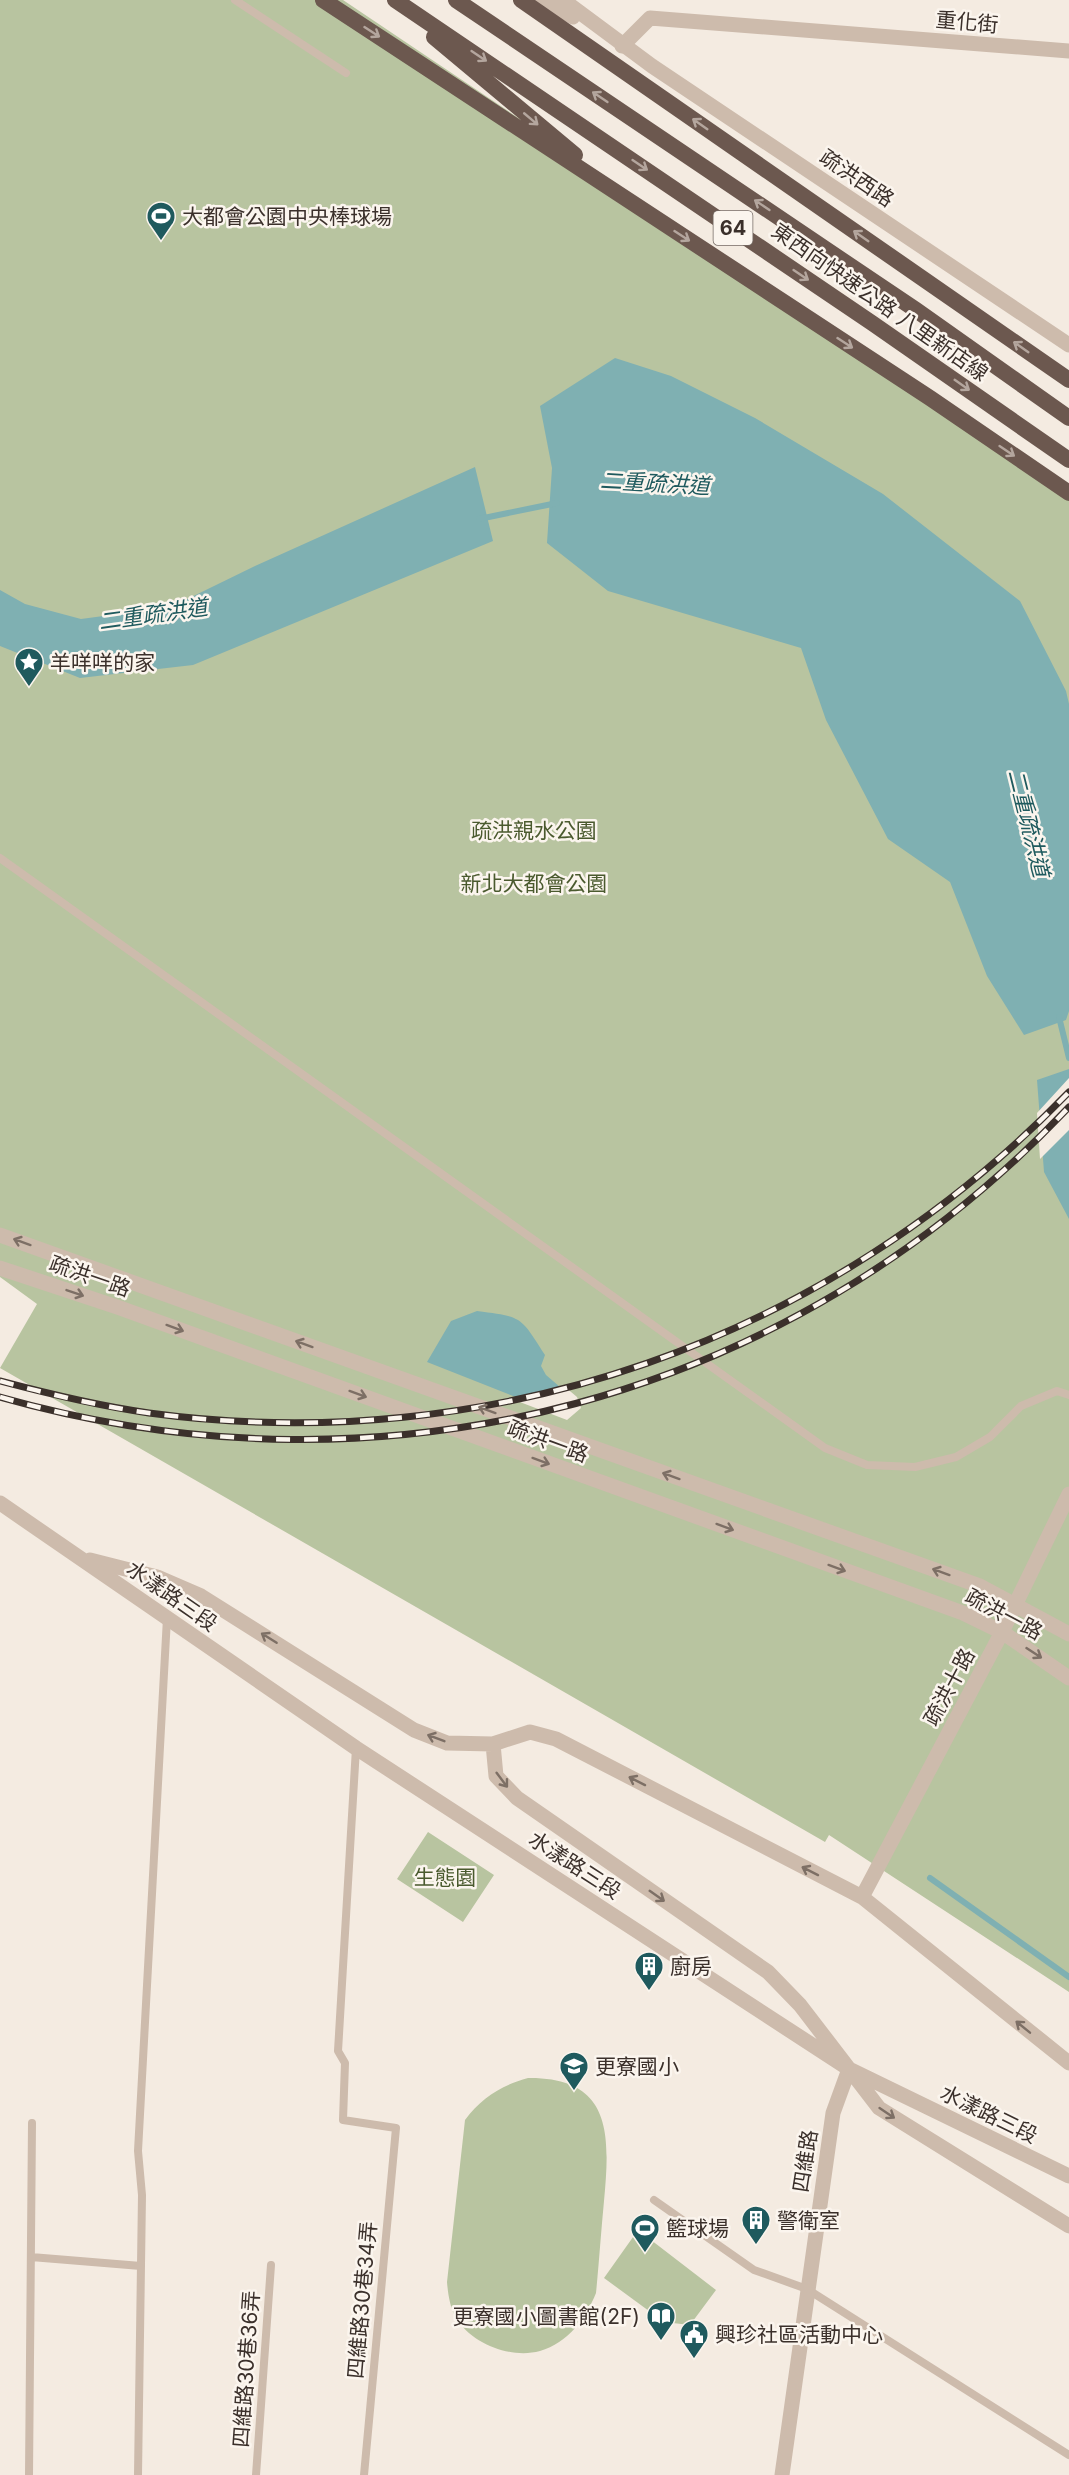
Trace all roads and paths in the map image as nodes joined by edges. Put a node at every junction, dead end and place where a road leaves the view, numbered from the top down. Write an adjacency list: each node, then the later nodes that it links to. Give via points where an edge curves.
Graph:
1 (235, 0): 11 (lane)
2 (323, 0): 12 (highway, one-way to 12)
3 (390, 0): 12 (highway, one-way to 12)
4 (395, 0): 16 (highway, 東西向快速公路 八里新店線 / 64, one-way to 16)
5 (456, 0): 15 (highway, 東西向快速公路 八里新店線 / 64, one-way to 5, via 916,310)
6 (521, 0): 14 (highway, one-way to 6)
7 (542, 0): 9 (street, 疏洪西路)
8 (563, 0): 9 (street, 疏洪西路)
9 (622, 46): 10 (street, 重化街, via 651,18); 13 (street, 疏洪西路)
10 (1069, 51)
11 (346, 73)
12 (633, 204): 17 (highway, one-way to 17)
13 (1069, 345)
14 (1069, 380)
15 (1069, 418)
16 (1069, 460)
17 (1069, 492)
18 (0, 858): 21 (lane, via 825,1448 867,1465 915,1467 956,1457 990,1437 1021,1406 1057,1391)
19 (0, 1234): 25 (street, 疏洪一路, one-way to 19, via 980,1586)
20 (0, 1268): 27 (street, 疏洪一路, one-way to 27, via 952,1610)
21 (1069, 1395)
22 (1069, 1494): 25 (street, 疏洪十路)
23 (0, 1503): 24 (street, 水漾路三段)
24 (78, 1557): 26 (street, 水漾路三段); 30 (street, one-way to 24, via 447,1743 414,1730 201,1596 157,1577)
25 (1016, 1605): 27 (street, 疏洪十路); 28 (street, 疏洪一路)
26 (167, 1618): 31 (street, 水漾路三段); 41 (lane, via 138,2151)
27 (1002, 1632): 29 (street, 疏洪一路, one-way to 29); 32 (street, 疏洪十路)
28 (1069, 1634)
29 (1069, 1678)
30 (493, 1744): 32 (street, one-way to 30, via 556,1739 530,1732); 34 (street, one-way to 34, via 496,1776 517,1798 768,1972 800,2005)
31 (356, 1748): 34 (street, 水漾路三段); 47 (lane, 四維路30巷34弄, via 338,2051 345,2063 344,2120 396,2128)
32 (862, 1898): 33 (street, one-way to 32)
33 (1069, 2063)
34 (849, 2069): 36 (street, 水漾路三段); 38 (street, one-way to 38, via 879,2108); 42 (street, 四維路, via 833,2113)
35 (32, 2124): 39 (lane)
36 (1069, 2176)
37 (654, 2200): 42 (lane, via 754,2270)
38 (1069, 2226)
39 (31, 2257): 41 (lane); 44 (lane)
40 (271, 2265): 46 (lane, 四維路30巷36弄)
41 (141, 2266): 45 (lane)
42 (807, 2289): 43 (lane); 48 (street, 四維路)
43 (1069, 2455)
44 (29, 2475)
45 (138, 2475)
46 (256, 2475)
47 (364, 2475)
48 (782, 2475)

